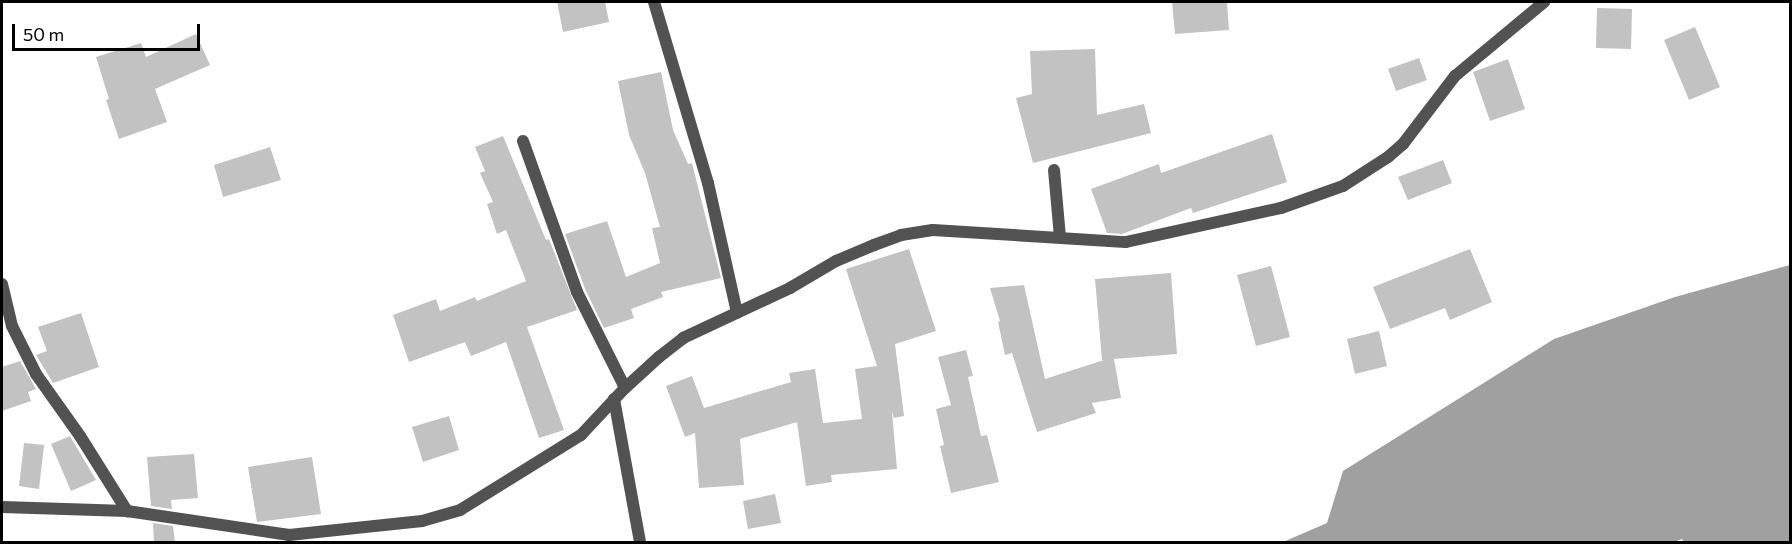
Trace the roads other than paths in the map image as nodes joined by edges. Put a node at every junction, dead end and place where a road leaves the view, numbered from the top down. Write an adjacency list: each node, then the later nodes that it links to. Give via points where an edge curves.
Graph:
1 (654, 2): 7 (street, via 708,183)
2 (1544, 2): 5 (street, via 1455,76 1403,144 1343,186 1281,208 1161,236 1126,242)
3 (523, 141): 8 (street, via 577,292)
4 (1054, 170): 5 (street)
5 (1060, 237): 7 (street, via 933,230 901,236 836,261)
6 (2, 284): 11 (street, via 12,326 36,374)
7 (737, 313): 8 (street, via 683,338)
8 (625, 388): 9 (street)
9 (614, 399): 12 (street, via 581,435 460,510 422,521); 13 (street)
10 (2, 507): 11 (street)
11 (127, 511): 12 (street)
12 (290, 539)
13 (640, 543)

